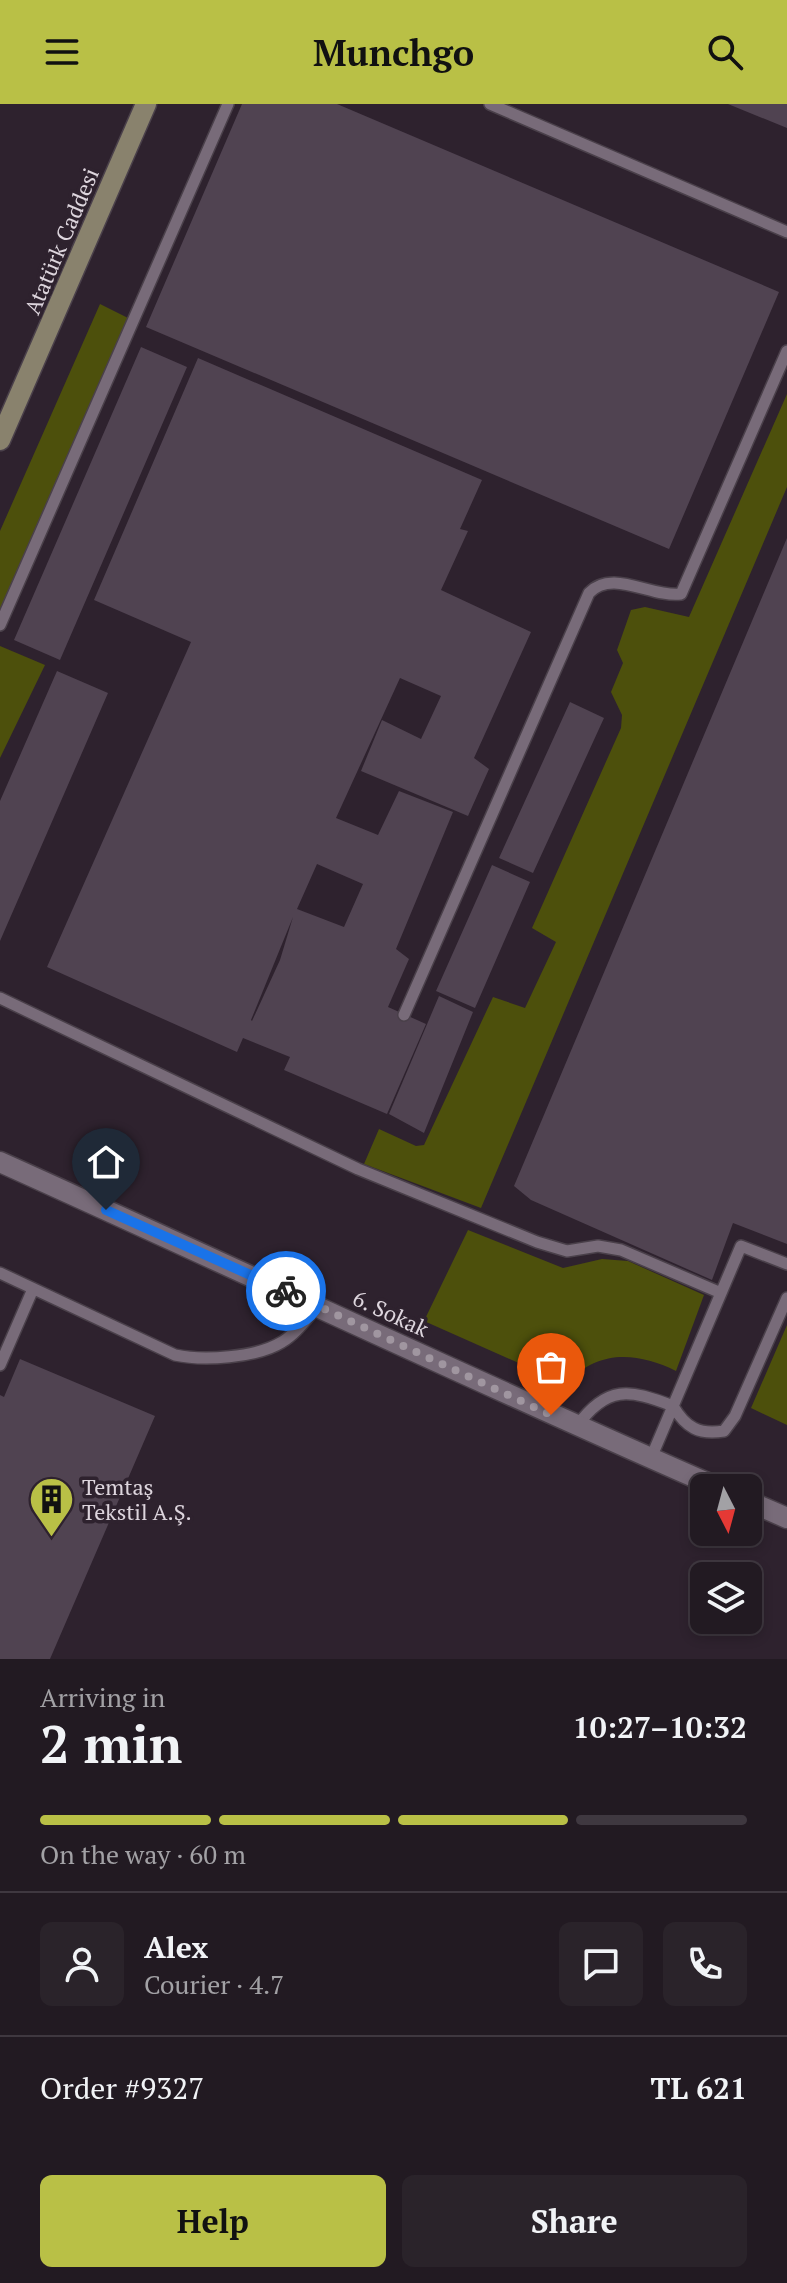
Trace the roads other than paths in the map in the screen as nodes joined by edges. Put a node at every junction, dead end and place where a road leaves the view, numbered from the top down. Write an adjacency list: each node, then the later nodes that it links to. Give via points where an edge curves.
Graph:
1 (146, 104): 6 (street, Atatürk Caddesi)
2 (228, 104): 7 (lane)
3 (490, 104): 4 (lane)
4 (787, 232)
5 (787, 351): 9 (lane, via 681,594 612,582 597,584 589,593)
6 (0, 440)
7 (0, 625)
8 (0, 998): 14 (lane, via 358,1169 524,1237 567,1251 598,1246 621,1250)
9 (404, 1015)
10 (0, 1162): 16 (street, 6. Sokak)
11 (787, 1264): 14 (lane, via 741,1246)
12 (0, 1273): 13 (lane)
13 (33, 1289): 16 (lane, via 192,1359 283,1342); 17 (lane)
14 (721, 1293): 18 (lane)
15 (787, 1298): 18 (lane, via 724,1431 698,1431 683,1423)
16 (319, 1306): 19 (street, 6. Sokak)
17 (0, 1365)
18 (673, 1406): 19 (lane, via 626,1392 600,1401); 20 (lane)
19 (577, 1426): 20 (street, 6. Sokak)
20 (651, 1458): 21 (street, 6. Sokak)
21 (690, 1475)
22 (762, 1507): 23 (street)
23 (787, 1518)

